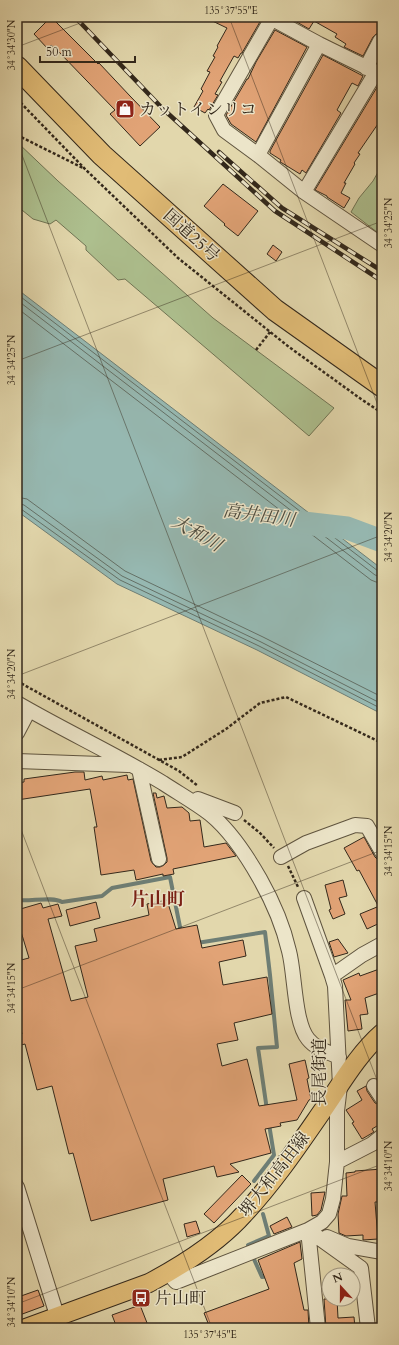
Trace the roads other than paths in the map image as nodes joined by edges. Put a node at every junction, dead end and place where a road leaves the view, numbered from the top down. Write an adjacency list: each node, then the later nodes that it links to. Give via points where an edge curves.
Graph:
1 (278, 19): 3 (street); 6 (street, via 216,115 224,130)
2 (380, 41): 5 (street)
3 (319, 44): 5 (street); 6 (street)
4 (17, 67): 9 (highway, 国道25号, via 102,155 275,310)
5 (374, 72): 7 (street)
6 (258, 155): 7 (street)
7 (304, 192): 8 (street)
8 (382, 245)
9 (382, 386)
10 (23, 707): 11 (street); 13 (street)
11 (17, 733)
12 (17, 761): 13 (street)
13 (136, 767): 14 (street); 18 (street)
14 (176, 791): 15 (street); 23 (street, via 210,814 233,837 259,877 285,933 301,1024 308,1039 319,1048)
15 (234, 813)
16 (382, 852): 17 (street, via 367,826 355,825 306,843)
17 (281, 857)
18 (159, 859)
19 (304, 898): 21 (street, 長尾街道)
20 (382, 944): 21 (street)
21 (332, 976): 23 (street, 長尾街道)
22 (382, 1033): 24 (main road, 堺大和高田線, via 359,1058)
23 (339, 1057): 24 (street, 長尾街道)
24 (340, 1086): 28 (street, 長尾街道, via 337,1111); 32 (main road, 堺大和高田線, via 289,1159 244,1215 200,1252)
25 (374, 1086): 26 (street)
26 (382, 1098)
27 (382, 1136): 28 (street)
28 (337, 1162): 30 (street, 長尾街道, via 329,1214 322,1222)
29 (17, 1188): 33 (street)
30 (308, 1230): 31 (street, via 348,1246); 32 (street, 長尾街道, via 176,1282); 35 (street); 36 (street, via 361,1268)
31 (382, 1252)
32 (168, 1273): 33 (main road, 堺大和高田線)
33 (58, 1323): 34 (main road, 堺大和高田線)
34 (26, 1328)
35 (318, 1328)
36 (368, 1328)

